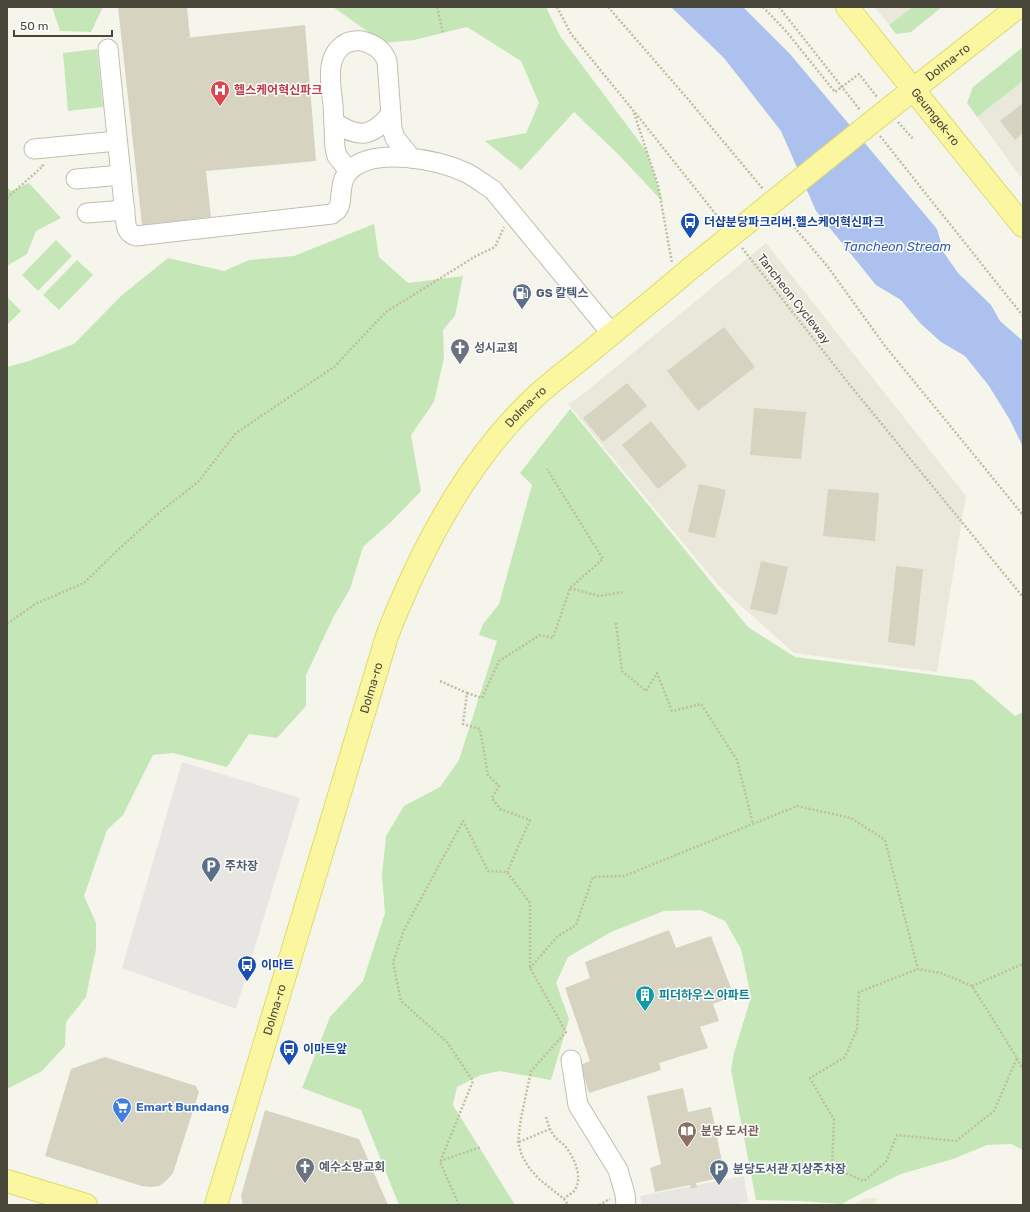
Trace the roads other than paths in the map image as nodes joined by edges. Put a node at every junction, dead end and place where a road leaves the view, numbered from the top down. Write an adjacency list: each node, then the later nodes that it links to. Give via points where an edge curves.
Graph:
1 (847, 7): 4 (main road, Geumgok-ro)
2 (1018, 7): 4 (main road, Dolma-ro)
3 (108, 49): 7 (street)
4 (914, 90): 15 (main road, Geumgok-ro); 16 (main road, Dolma-ro, bridge, via 875,118)
5 (391, 114): 6 (street, via 383,124 369,132 352,132); 6 (street, via 387,61 384,54 376,46 357,40 348,42 340,48 332,63); 9 (street, via 394,138)
6 (334, 122): 10 (street, via 337,156)
7 (117, 141): 8 (street); 11 (street)
8 (34, 149)
9 (411, 158): 10 (street, via 369,159); 16 (street, via 435,162 466,173 492,190)
10 (349, 171): 13 (street, via 343,182 340,203 332,214 136,236 127,230)
11 (121, 175): 12 (street); 13 (street)
12 (76, 179)
13 (124, 210): 14 (street)
14 (87, 213)
15 (1023, 226)
16 (612, 334): 21 (main road, Dolma-ro, via 534,398 506,427 458,492 405,593 387,636)
17 (571, 1060): 19 (street, via 578,1105 602,1150 618,1170 625,1194)
18 (7, 1181): 20 (main road)
19 (620, 1201)
20 (86, 1205)
21 (216, 1205)

